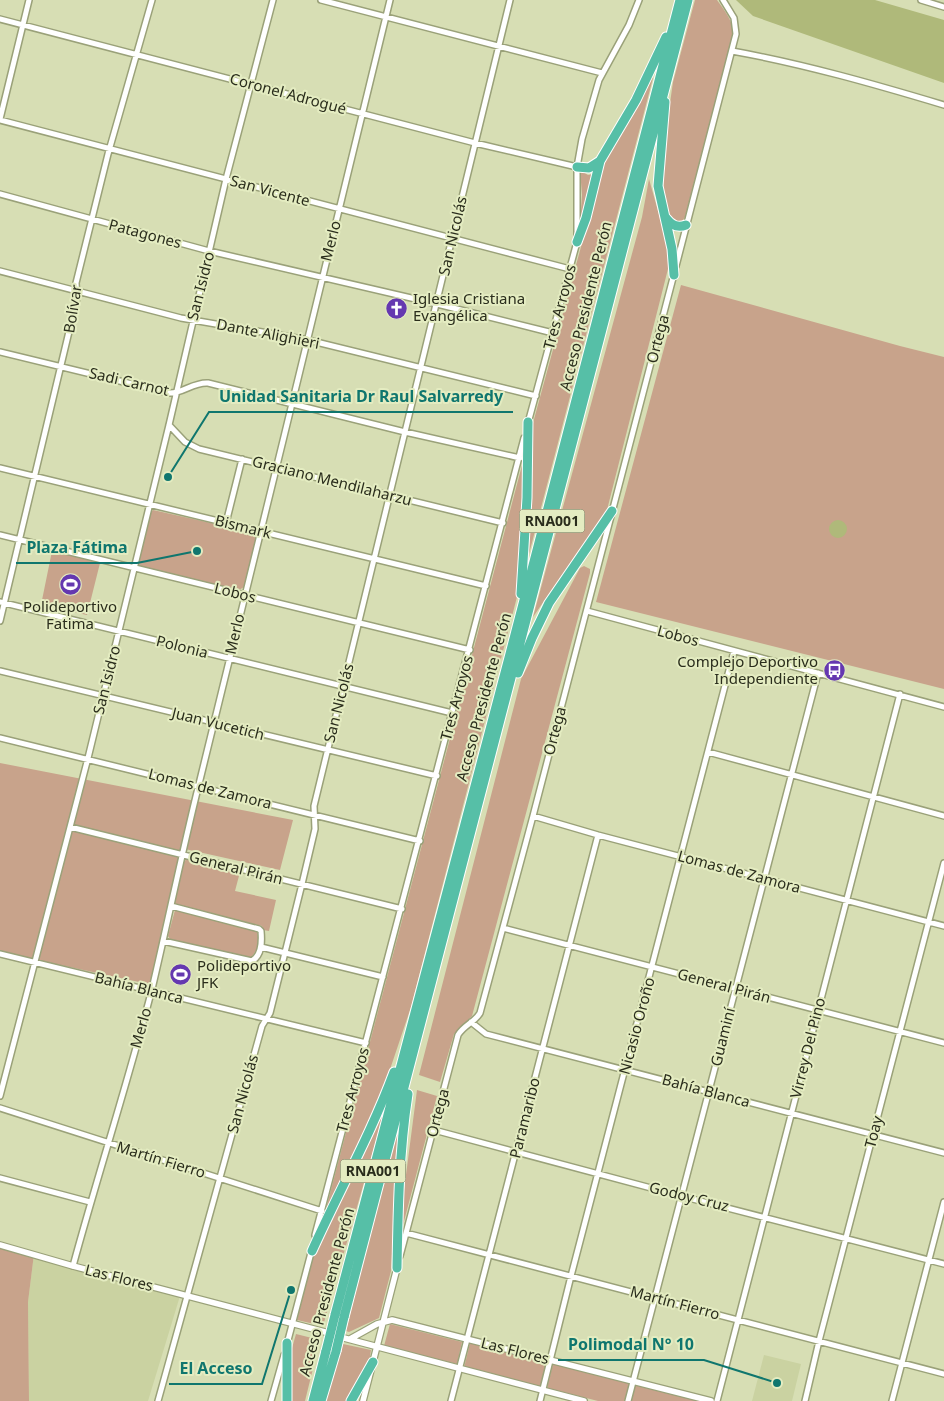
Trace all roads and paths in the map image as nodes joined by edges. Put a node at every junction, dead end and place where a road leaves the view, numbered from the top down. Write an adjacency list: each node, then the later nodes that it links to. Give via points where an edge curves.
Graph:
1 (29, 0): 17 (street)
2 (152, 0): 20 (street, Bolívar)
3 (273, 0): 23 (street, San Isidro)
4 (321, 0): 14 (street)
5 (390, 0): 14 (street, Merlo)
6 (510, 0): 18 (street, San Nicolás)
7 (639, 0): 21 (street, Tres Arroyos)
8 (680, 0): 15 (highway, Acceso Presidente Perón / RNA001)
9 (688, 0): 22 (highway, Acceso Presidente Perón / RNA001)
10 (723, 0): 19 (street, Ortega, via 736,27)
11 (921, 0): 12 (street)
12 (932, 2): 13 (street)
13 (944, 6)
14 (386, 17): 18 (street); 25 (street, Merlo)
15 (675, 18): 29 (highway, via 636,100); 82 (highway, Acceso Presidente Perón / RNA001)
16 (0, 19): 17 (street, Coronel Adrogué)
17 (22, 24): 20 (street, Coronel Adrogué); 26 (street)
18 (499, 46): 21 (street); 27 (street, San Nicolás)
19 (732, 51): 24 (street, via 774,58); 36 (street, Ortega)
20 (138, 54): 23 (street, Coronel Adrogué); 28 (street, Bolívar)
21 (602, 73): 30 (street, Tres Arroyos)
22 (667, 76): 34 (highway, via 658,177); 92 (highway, Acceso Presidente Perón / RNA001)
23 (250, 84): 25 (street, Coronel Adrogué); 31 (street, San Isidro)
24 (944, 105)
25 (363, 113): 27 (street, Coronel Adrogué); 33 (street, Merlo)
26 (0, 120): 28 (street, San Vicente)
27 (475, 143): 30 (street, Coronel Adrogué); 37 (street, San Nicolás)
28 (110, 148): 31 (street, San Vicente); 35 (street, Bolívar)
29 (600, 161): 30 (highway, via 589,168); 38 (highway)
30 (577, 167): 38 (street, Tres Arroyos)
31 (226, 179): 33 (street, San Vicente); 39 (street, San Isidro)
32 (0, 194): 35 (street, Patagones)
33 (339, 209): 37 (street, San Vicente); 43 (street, Merlo)
34 (665, 216): 36 (highway, via 674,225); 42 (highway)
35 (92, 220): 39 (street, Patagones); 44 (street, Bolívar, via 76,283)
36 (686, 225): 42 (street, Ortega)
37 (452, 238): 40 (street, San Vicente); 45 (street, San Nicolás)
38 (577, 242): 40 (street, Tres Arroyos)
39 (210, 251): 43 (street, Patagones); 46 (street, San Isidro)
40 (570, 269): 47 (street, Tres Arroyos)
41 (0, 271): 44 (street, Dante Alighieri)
42 (674, 275): 65 (street, Ortega)
43 (322, 276): 45 (street, Patagones); 48 (street, Merlo)
44 (77, 291): 46 (street, Dante Alighieri); 50 (street, Bolívar)
45 (437, 304): 47 (street, Patagones); 51 (street, San Nicolás)
46 (192, 320): 48 (street, Dante Alighieri); 52 (street, San Isidro)
47 (553, 333): 53 (street, Tres Arroyos)
48 (308, 340): 51 (street, Dante Alighieri); 54 (street, Merlo)
49 (0, 352): 50 (street, Sadi Carnot)
50 (62, 367): 52 (street, Sadi Carnot); 62 (street, Bolívar)
51 (421, 368): 53 (street, Dante Alighieri); 57 (street, San Nicolás)
52 (176, 394): 54 (street, Sadi Carnot, via 190,386 208,383); 56 (street, San Isidro)
53 (536, 396): 55 (street, Tres Arroyos)
54 (293, 404): 57 (street, Sadi Carnot); 60 (street, Merlo)
55 (528, 422): 58 (street, Tres Arroyos); 82 (highway, via 522,588)
56 (169, 425): 59 (street, Graciano Mendilaharzu, via 191,446); 64 (street, San Isidro)
57 (405, 432): 58 (street, Sadi Carnot); 63 (street, San Nicolás)
58 (520, 458): 67 (street, Tres Arroyos)
59 (242, 459): 60 (street, Graciano Mendilaharzu); 66 (street)
60 (276, 467): 63 (street, Graciano Mendilaharzu); 68 (street, Merlo)
61 (0, 468): 62 (street, Bismark)
62 (35, 477): 64 (street, Bismark); 70 (street, Bolívar)
63 (390, 495): 67 (street, Graciano Mendilaharzu); 71 (street, San Nicolás)
64 (149, 504): 66 (street, Bismark); 72 (street, San Isidro)
65 (612, 511): 76 (street, Ortega); 92 (highway, via 542,617)
66 (226, 523): 68 (street, Bismark)
67 (503, 523): 73 (street, Tres Arroyos)
68 (260, 531): 71 (street, Bismark); 74 (street, Merlo)
69 (0, 535): 70 (street, Lobos)
70 (20, 540): 72 (street, Lobos); 75 (street, Bolívar)
71 (375, 559): 73 (street, Bismark); 78 (street, San Nicolás)
72 (134, 567): 74 (street, Lobos); 79 (street, San Isidro)
73 (486, 586): 80 (street, Tres Arroyos)
74 (244, 595): 78 (street, Lobos); 83 (street, Merlo)
75 (2, 603): 77 (street, Bolívar); 79 (street, Polonia)
76 (587, 611): 81 (street, Lobos); 102 (street, Ortega)
77 (0, 621)
78 (359, 622): 80 (street, Lobos); 86 (street, San Nicolás)
79 (118, 632): 83 (street, Polonia); 88 (street, San Isidro)
80 (470, 650): 90 (street, Tres Arroyos)
81 (734, 651): 85 (street, Lobos); 95 (street, Nicasio Oroño)
82 (510, 654): 131 (highway, Acceso Presidente Perón / RNA001)
83 (230, 658): 86 (street, Polonia); 91 (street, Merlo)
84 (0, 671): 88 (street, Juan Vucetich)
85 (818, 673): 87 (street, Lobos); 97 (street, Guaminí)
86 (343, 687): 90 (street, Polonia); 94 (street, San Nicolás)
87 (900, 694): 89 (street, Lobos); 100 (street, Virrey Del Pino)
88 (103, 695): 91 (street, Juan Vucetich); 96 (street, San Isidro)
89 (944, 707)
90 (452, 713): 98 (street, Tres Arroyos)
91 (214, 723): 94 (street, Juan Vucetich); 99 (street, Merlo)
92 (499, 725): 133 (highway, Acceso Presidente Perón / RNA001)
93 (0, 738): 96 (street, Lomas de Zamora)
94 (328, 750): 98 (street, Juan Vucetich); 101 (street, San Nicolás)
95 (708, 752): 97 (street); 108 (street, Nicasio Oroño)
96 (88, 758): 99 (street, Lomas de Zamora); 104 (street, San Isidro)
97 (790, 775): 100 (street); 110 (street, Guaminí)
98 (436, 776): 106 (street, Tres Arroyos)
99 (198, 786): 101 (street, Lomas de Zamora); 107 (street, Merlo)
100 (874, 796): 103 (street); 112 (street, Virrey Del Pino)
101 (314, 815): 106 (street, Lomas de Zamora); 111 (street, San Nicolás, via 315,829)
102 (533, 816): 105 (street, Lomas de Zamora); 117 (street, Ortega)
103 (944, 816)
104 (70, 827): 107 (street, General Pirán); 123 (street, San Isidro)
105 (598, 835): 108 (street, Lomas de Zamora); 119 (street, Paramaribo)
106 (420, 841): 114 (street, Tres Arroyos)
107 (182, 855): 111 (street, General Pirán); 113 (street, Merlo)
108 (681, 856): 110 (street, Lomas de Zamora); 124 (street, Nicasio Oroño)
109 (944, 863): 115 (street, Toay)
110 (764, 878): 112 (street, Lomas de Zamora); 126 (street, Guaminí)
111 (302, 884): 114 (street, General Pirán); 121 (street, San Nicolás)
112 (846, 900): 115 (street, Lomas de Zamora); 128 (street, Virrey Del Pino)
113 (171, 906): 118 (street, Merlo); 120 (street, via 259,929 262,931)
114 (402, 909): 125 (street, Tres Arroyos)
115 (928, 922): 116 (street, Lomas de Zamora); 132 (street, Toay)
116 (944, 926)
117 (503, 928): 119 (street, General Pirán); 130 (street, Ortega, via 480,1012)
118 (163, 941): 120 (street, via 252,961); 127 (street, Merlo)
119 (569, 946): 124 (street, General Pirán); 136 (street, Paramaribo)
120 (261, 947): 121 (street)
121 (286, 953): 125 (street); 129 (street, San Nicolás)
122 (0, 954): 123 (street, Bahía Blanca)
123 (35, 963): 127 (street, Bahía Blanca); 139 (street, San Isidro)
124 (652, 968): 126 (street, General Pirán); 137 (street, Nicasio Oroño)
125 (383, 977): 134 (street, Tres Arroyos)
126 (735, 989): 128 (street, General Pirán); 138 (street, Guaminí)
127 (151, 991): 129 (street, Bahía Blanca); 144 (street, Merlo)
128 (817, 1010): 132 (street, General Pirán); 141 (street, Virrey Del Pino)
129 (266, 1020): 134 (street, Bahía Blanca); 149 (street, San Nicolás)
130 (471, 1022): 136 (street, Bahía Blanca, via 486,1034); 142 (street, Ortega, via 458,1034)
131 (411, 1027): 158 (highway, via 368,1136); 167 (highway, Acceso Presidente Perón / RNA001)
132 (900, 1032): 135 (street, General Pirán); 143 (street, Toay)
133 (416, 1042): 163 (highway, via 399,1166); 167 (highway, Acceso Presidente Perón / RNA001)
134 (366, 1043): 153 (street, Tres Arroyos)
135 (944, 1043)
136 (542, 1049): 137 (street, Bahía Blanca); 145 (street, Paramaribo)
137 (625, 1070): 138 (street, Bahía Blanca); 147 (street, Nicasio Oroño)
138 (708, 1092): 141 (street, Bahía Blanca); 150 (street, Guaminí)
139 (0, 1096)
140 (0, 1108): 144 (street, Martín Fierro)
141 (791, 1114): 143 (street, Bahía Blanca); 154 (street, Virrey Del Pino)
142 (434, 1130): 145 (street, Godoy Cruz); 155 (street, Ortega)
143 (873, 1135): 146 (street, Bahía Blanca); 156 (street, Toay)
144 (108, 1143): 149 (street, Martín Fierro); 151 (street, Merlo)
145 (516, 1152): 147 (street, Godoy Cruz); 159 (street, Paramaribo)
146 (944, 1153)
147 (598, 1174): 150 (street, Godoy Cruz); 164 (street, Nicasio Oroño)
148 (0, 1178): 151 (street)
149 (220, 1178): 153 (street, Martín Fierro); 165 (street, San Nicolás)
150 (681, 1196): 154 (street, Godoy Cruz); 166 (street, Guaminí)
151 (90, 1202): 162 (street, Merlo)
152 (944, 1202): 160 (street)
153 (322, 1211): 158 (street, Tres Arroyos)
154 (765, 1217): 156 (street, Godoy Cruz); 168 (street, Virrey Del Pino)
155 (406, 1233): 159 (street, Martín Fierro); 163 (street, Ortega)
156 (846, 1238): 160 (street, Godoy Cruz); 173 (street, Toay)
157 (0, 1245): 162 (street, Las Flores)
158 (312, 1251): 170 (street, Tres Arroyos)
159 (489, 1255): 164 (street, Martín Fierro); 172 (street, Paramaribo)
160 (929, 1260): 161 (street, Godoy Cruz); 179 (street)
161 (944, 1264)
162 (73, 1266): 165 (street, Las Flores)
163 (397, 1268): 169 (street, Ortega)
164 (571, 1276): 166 (street, Martín Fierro); 177 (street, Nicasio Oroño)
165 (188, 1296): 170 (street, Las Flores); 184 (street, San Nicolás)
166 (655, 1298): 168 (street, Martín Fierro); 182 (street, Guaminí)
167 (340, 1316): 176 (highway, Acceso Presidente Perón / RNA001, bridge)
168 (737, 1320): 173 (street, Martín Fierro); 196 (street, Virrey Del Pino)
169 (384, 1321): 172 (street, Las Flores, via 392,1320); 175 (street, Ortega); 175 (street, Las Flores, via 347,1338)
170 (292, 1324): 171 (street, Las Flores); 174 (street, Tres Arroyos)
171 (326, 1332)
172 (467, 1339): 177 (street, Las Flores); 180 (street, Paramaribo)
173 (819, 1341): 179 (street, Martín Fierro); 197 (street, Toay)
174 (287, 1343): 185 (street, Tres Arroyos); 186 (highway)
175 (377, 1347): 178 (street, Ortega); 180 (street, Las Flores)
176 (331, 1351): 187 (highway, Acceso Presidente Perón / RNA001); 188 (highway, Acceso Presidente Perón / RNA001)
177 (550, 1360): 182 (street, Las Flores); 183 (street, Nicasio Oroño)
178 (373, 1362): 189 (highway); 190 (street, Ortega)
179 (901, 1362): 181 (street, Martín Fierro); 198 (street)
180 (459, 1369): 183 (street, Las Flores); 191 (street, Paramaribo)
181 (944, 1374)
182 (633, 1380): 194 (street, Guaminí); 195 (street, Las Flores)
183 (542, 1391): 192 (street, Nicasio Oroño); 193 (street, Las Flores)
184 (158, 1401)
185 (271, 1401)
186 (287, 1401)
187 (313, 1401)
188 (321, 1401)
189 (352, 1401)
190 (363, 1401)
191 (451, 1401)
192 (540, 1401)
193 (584, 1401)
194 (628, 1401)
195 (711, 1401)
196 (717, 1401)
197 (805, 1401)
198 (892, 1401)

